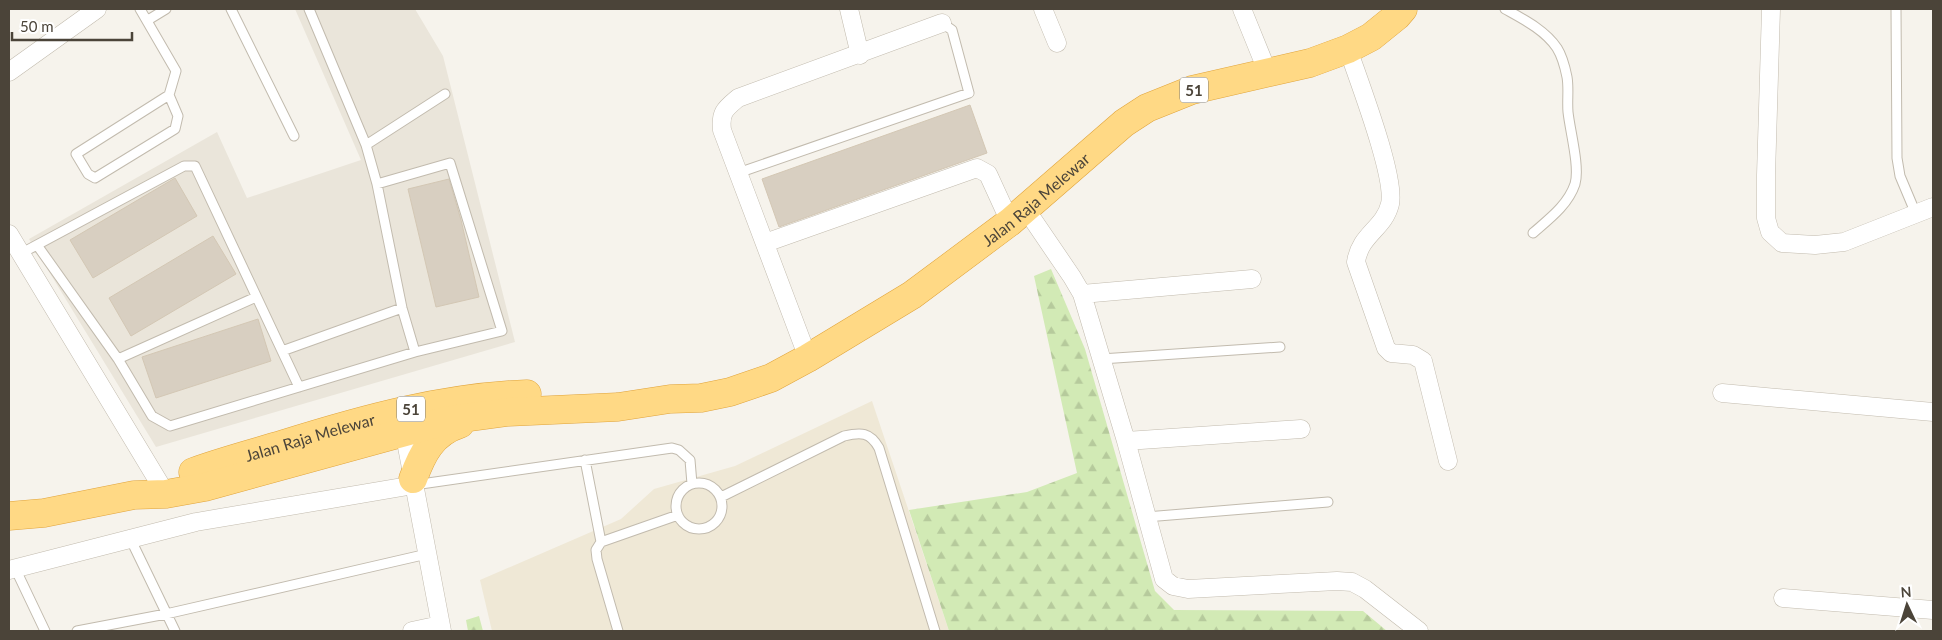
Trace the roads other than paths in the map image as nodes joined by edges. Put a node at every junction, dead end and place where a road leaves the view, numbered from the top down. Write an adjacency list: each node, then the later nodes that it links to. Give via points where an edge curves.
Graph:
1 (97, 9): 18 (street)
2 (140, 9): 13 (lane)
3 (166, 9): 13 (lane)
4 (231, 9): 22 (lane)
5 (309, 9): 23 (lane)
6 (849, 9): 17 (street)
7 (1043, 9): 15 (street)
8 (1242, 9): 19 (street)
9 (1403, 9): 16 (highway, Jalan Raja Melewar / 51, via 1371,36)
10 (1505, 9): 29 (lane, via 1545,35 1557,48 1567,80 1570,133 1577,174 1575,184 1559,210)
11 (1771, 9): 27 (street, via 1766,175 1766,218 1770,232 1782,243 1815,245 1844,242)
12 (1896, 9): 27 (lane, via 1897,158 1900,176)
13 (148, 20): 21 (lane, via 176,71)
14 (942, 23): 17 (street); 24 (lane, via 952,30 969,93)
15 (1057, 43)
16 (1348, 49): 19 (highway, Jalan Raja Melewar / 51, via 1310,64); 54 (street, via 1378,141 1390,193 1385,216 1361,244 1356,262 1386,348 1423,361)
17 (860, 55): 24 (street, via 738,98 726,108 721,118 722,130)
18 (9, 72)
19 (1268, 73): 28 (highway, Jalan Raja Melewar / 51, via 1192,90 1147,108 1124,123)
20 (445, 94): 23 (lane)
21 (169, 95): 21 (lane, via 76,154 88,174 96,178 176,129 178,116)
22 (294, 136)
23 (366, 144): 25 (lane)
24 (738, 173): 31 (street)
25 (377, 184): 37 (lane); 40 (lane, via 450,164 502,331)
26 (1933, 207): 27 (street)
27 (1916, 214)
28 (1017, 215): 31 (street, via 988,174 977,168); 35 (street, via 1072,277); 41 (highway, Jalan Raja Melewar / 51, via 912,295)
29 (1533, 233)
30 (9, 234): 33 (street)
31 (765, 243): 41 (street)
32 (37, 245): 33 (lane); 36 (lane, via 184,166 195,166); 42 (lane)
33 (20, 254): 57 (street)
34 (1252, 279): 35 (street)
35 (1082, 294): 43 (street)
36 (256, 297): 39 (lane); 42 (lane)
37 (402, 308): 39 (lane); 40 (lane)
38 (1280, 347): 43 (lane)
39 (282, 351): 44 (lane)
40 (415, 352): 44 (lane)
41 (808, 358): 46 (highway, Jalan Raja Melewar / 51, via 751,386 702,398)
42 (118, 359): 44 (lane, via 152,416 170,426)
43 (1101, 359): 52 (street)
44 (299, 387)
45 (1722, 393): 48 (street)
46 (670, 399): 47 (highway, Jalan Raja Melewar / 51, via 618,407); 51 (highway, Jalan Raja Melewar / 51, via 610,391 487,395 432,404)
47 (508, 412): 50 (highway, Jalan Raja Melewar / 51, via 449,420); 55 (highway, via 457,425 439,434 426,448)
48 (1933, 412)
49 (1301, 429): 52 (street)
50 (404, 431): 51 (highway, Jalan Raja Melewar / 51); 55 (street)
51 (334, 440): 55 (highway, via 397,454 405,462); 57 (highway, Jalan Raja Melewar / 51, via 204,487)
52 (1126, 441): 62 (street)
53 (585, 460): 55 (lane); 56 (lane, via 672,448 690,460); 64 (lane)
54 (1448, 460)
55 (413, 482): 63 (street, via 196,522); 65 (street)
56 (692, 484): 58 (lane, via 706,483); 61 (lane, via 685,487 676,500)
57 (163, 489): 60 (highway, Jalan Raja Melewar / 51, via 44,513)
58 (721, 497): 61 (lane, via 722,513 712,526 689,527); 76 (lane, via 844,436 867,434 879,448)
59 (1328, 502): 62 (lane)
60 (9, 516)
61 (678, 516): 64 (lane)
62 (1146, 517): 77 (street, via 1164,578 1180,589 1337,580 1352,582 1366,589)
63 (130, 538): 66 (street); 69 (lane)
64 (601, 542): 75 (lane, via 596,550 597,559)
65 (427, 554): 69 (lane); 70 (street)
66 (12, 569): 71 (lane)
67 (1783, 598): 68 (street)
68 (1933, 610)
69 (166, 614): 72 (lane); 73 (lane)
70 (441, 628): 74 (street)
71 (45, 631)
72 (77, 631)
73 (176, 631)
74 (412, 631)
75 (618, 631)
76 (935, 631)
77 (1419, 631)

